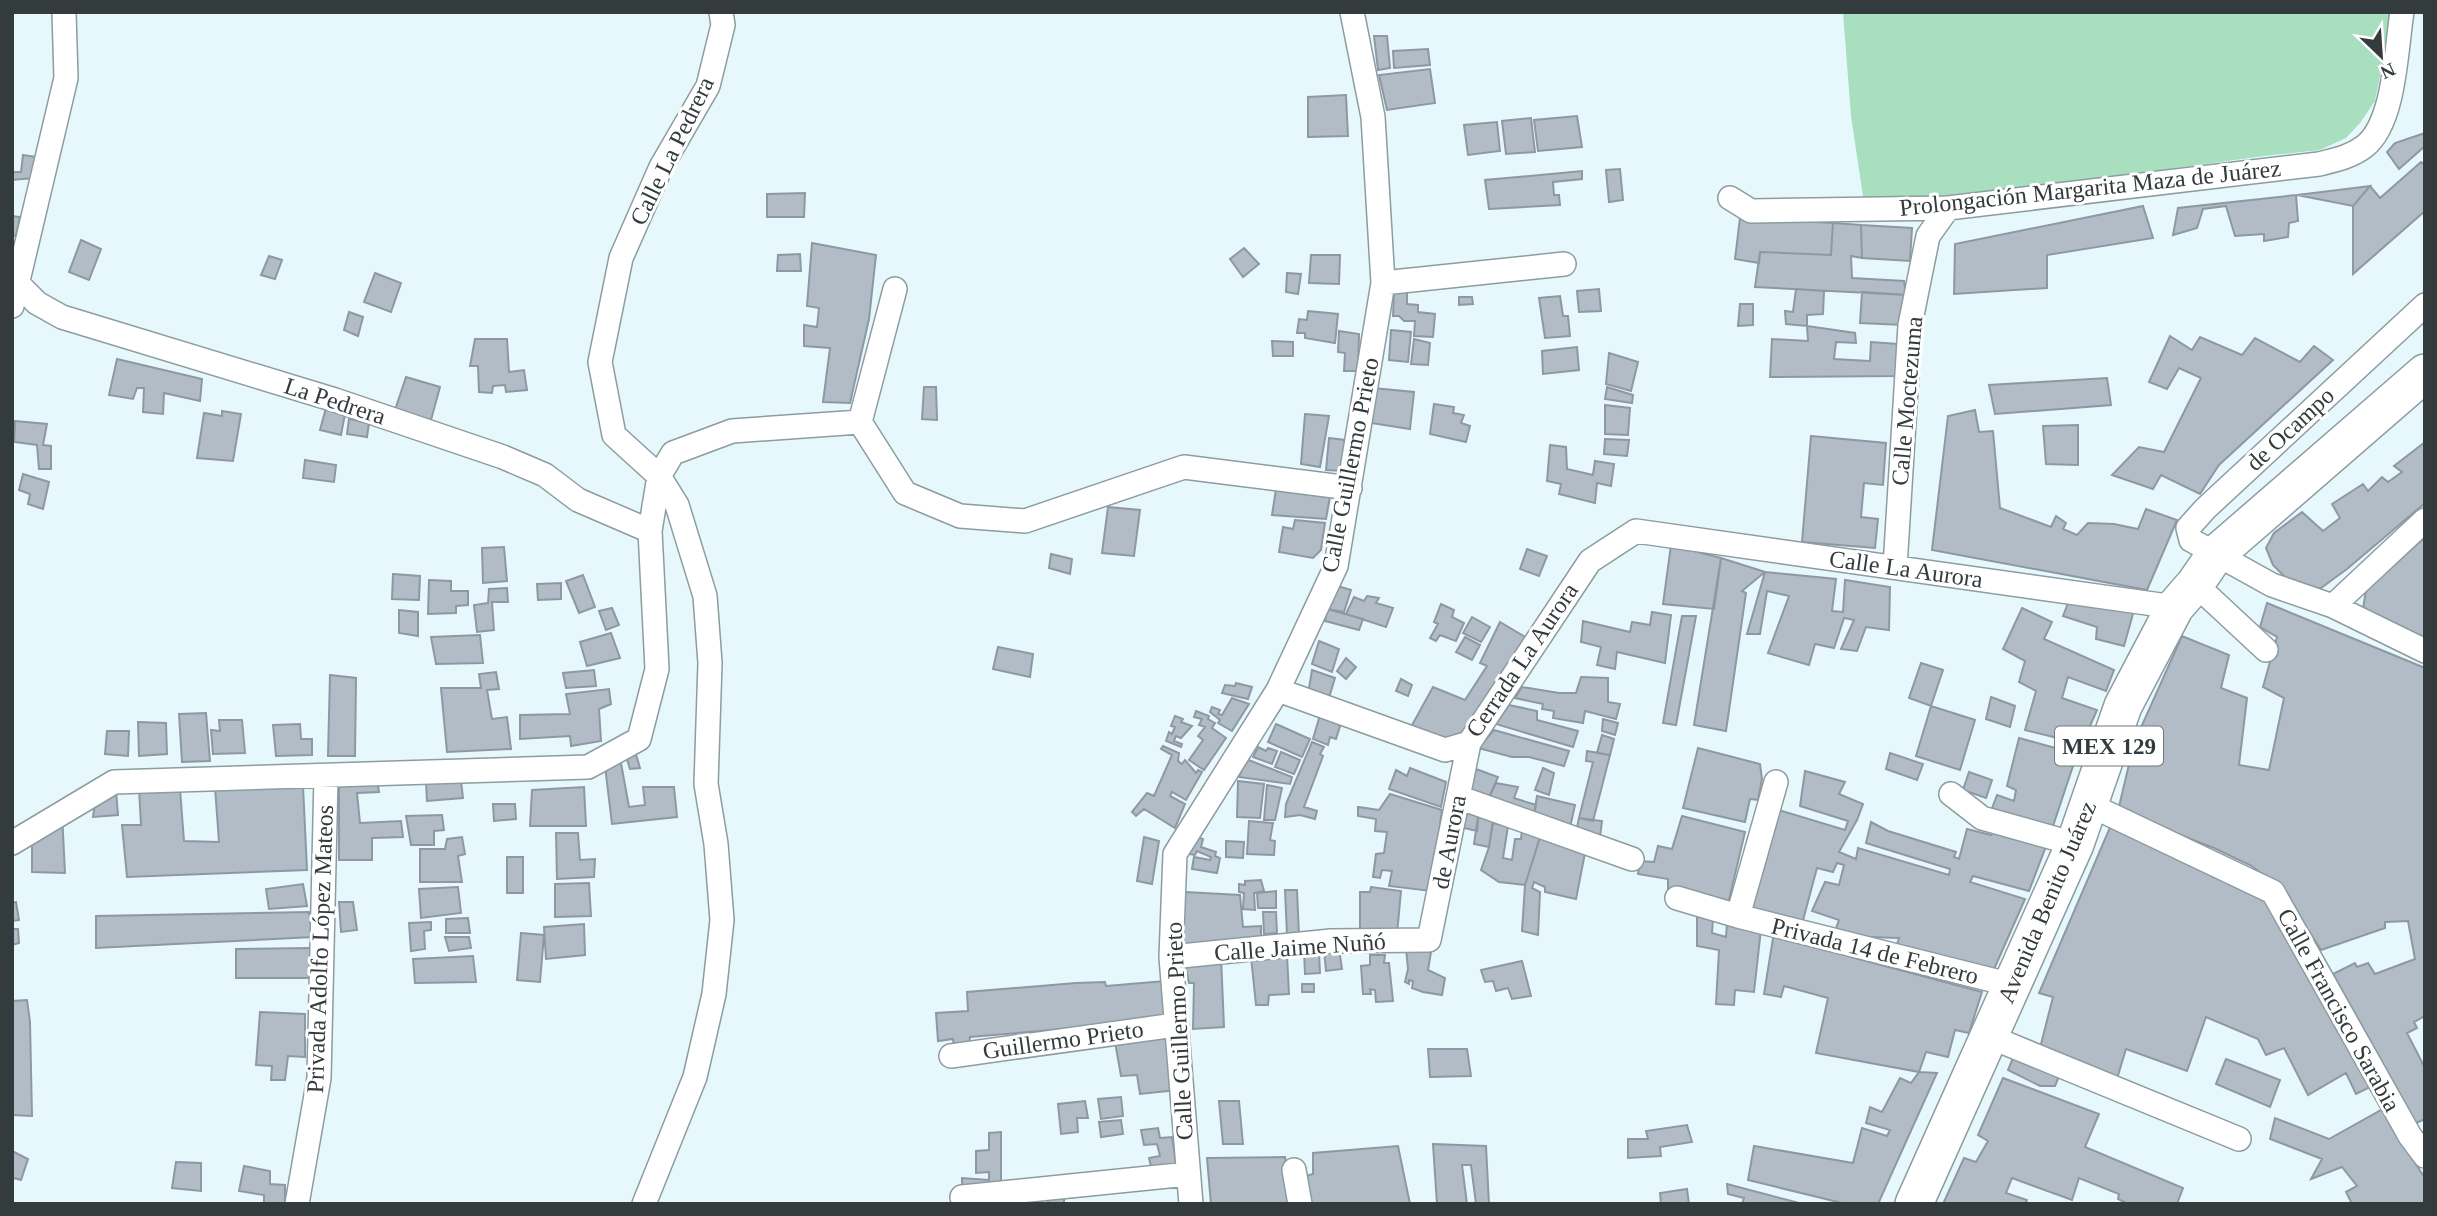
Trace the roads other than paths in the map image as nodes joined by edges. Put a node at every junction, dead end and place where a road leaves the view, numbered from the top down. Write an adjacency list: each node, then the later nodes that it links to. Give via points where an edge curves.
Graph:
1 (64, 12): 8 (street, via 66,78)
2 (721, 12): 15 (street, Calle La Pedrera, via 723,25 708,86 661,167 621,258 600,362 614,435)
3 (1352, 12): 9 (street, Calle Guillermo Prieto, via 1373,117)
4 (2402, 12): 6 (street, Prolongación Margarita Maza de Juárez, via 2381,125 2366,145 2348,157)
5 (1730, 198): 6 (street, Prolongación Margarita Maza de Juárez, via 1751,211)
6 (1948, 208): 20 (street, Calle Moctezuma, via 1928,236 1910,325)
7 (1564, 264): 9 (street)
8 (17, 283): 12 (street); 18 (street, La Pedrera, via 37,303 62,317 503,457 545,475 578,500)
9 (1383, 284): 16 (street, Calle Guillermo Prieto)
10 (895, 289): 14 (street)
11 (2425, 304): 21 (street, de Ocampo, via 2188,528)
12 (12, 306)
13 (2425, 373): 21 (main road, Avenida Benito Juárez / MEX 129)
14 (860, 422): 15 (street, via 732,431 673,453); 16 (street, via 905,493 960,516 1026,521 1184,467)
15 (659, 476): 18 (street); 49 (street, Calle La Pedrera, via 677,505 705,596 710,663 706,784 722,920 714,995 695,1077)
16 (1350, 488): 25 (street, Calle Guillermo Prieto, via 1336,566)
17 (2425, 520): 22 (street)
18 (650, 531): 27 (street, Privada Adolfo López Mateos, via 657,669 639,739 588,767)
19 (1636, 531): 20 (street, Calle La Aurora); 26 (street, Cerrada La Aurora, via 1590,561)
20 (1895, 567): 21 (street, Calle La Aurora)
21 (2195, 582): 22 (street, via 2272,585); 23 (street); 31 (main road, Avenida Benito Juárez / MEX 129, via 2123,705)
22 (2333, 606): 24 (street)
23 (2266, 650)
24 (2425, 651)
25 (1278, 690): 26 (street, Cerrada La Aurora, via 1445,750); 38 (street, Calle Guillermo Prieto, via 1175,854)
26 (1469, 743): 30 (street, de Aurora)
27 (326, 776): 32 (street, Privada Adolfo López Mateos, via 114,782); 48 (street, Privada Adolfo López Mateos, via 319,1078)
28 (1776, 782): 36 (street, Privada 14 de Febrero)
29 (1951, 794): 33 (street, via 1982,818)
30 (1458, 797): 34 (street); 37 (street, de Aurora)
31 (2090, 804): 33 (main road, Avenida Benito Juárez / MEX 129); 44 (street, Calle Francisco Sarabia, via 2273,892)
32 (12, 843)
33 (2075, 844): 39 (main road, Avenida Benito Juárez / MEX 129)
34 (1632, 859)
35 (1677, 898): 36 (street, Privada 14 de Febrero)
36 (1738, 916): 39 (street, Privada 14 de Febrero)
37 (1429, 940): 38 (street, Calle Jaime Nuñó, via 1331,940)
38 (1171, 957): 40 (street, Calle Guillermo Prieto)
39 (2012, 985): 41 (main road, Avenida Benito Juárez / MEX 129)
40 (1175, 1025): 42 (street, Guillermo Prieto); 46 (street, Calle Guillermo Prieto)
41 (1988, 1036): 43 (street); 52 (main road, Avenida Benito Juárez / MEX 129)
42 (951, 1056)
43 (2239, 1139)
44 (2425, 1156)
45 (1294, 1170): 51 (street)
46 (1188, 1174): 47 (street, Calle Guillermo Prieto); 50 (street, Calle Guillermo Prieto)
47 (962, 1197)
48 (297, 1204)
49 (644, 1204)
50 (1191, 1204)
51 (1300, 1204)
52 (1914, 1204)

